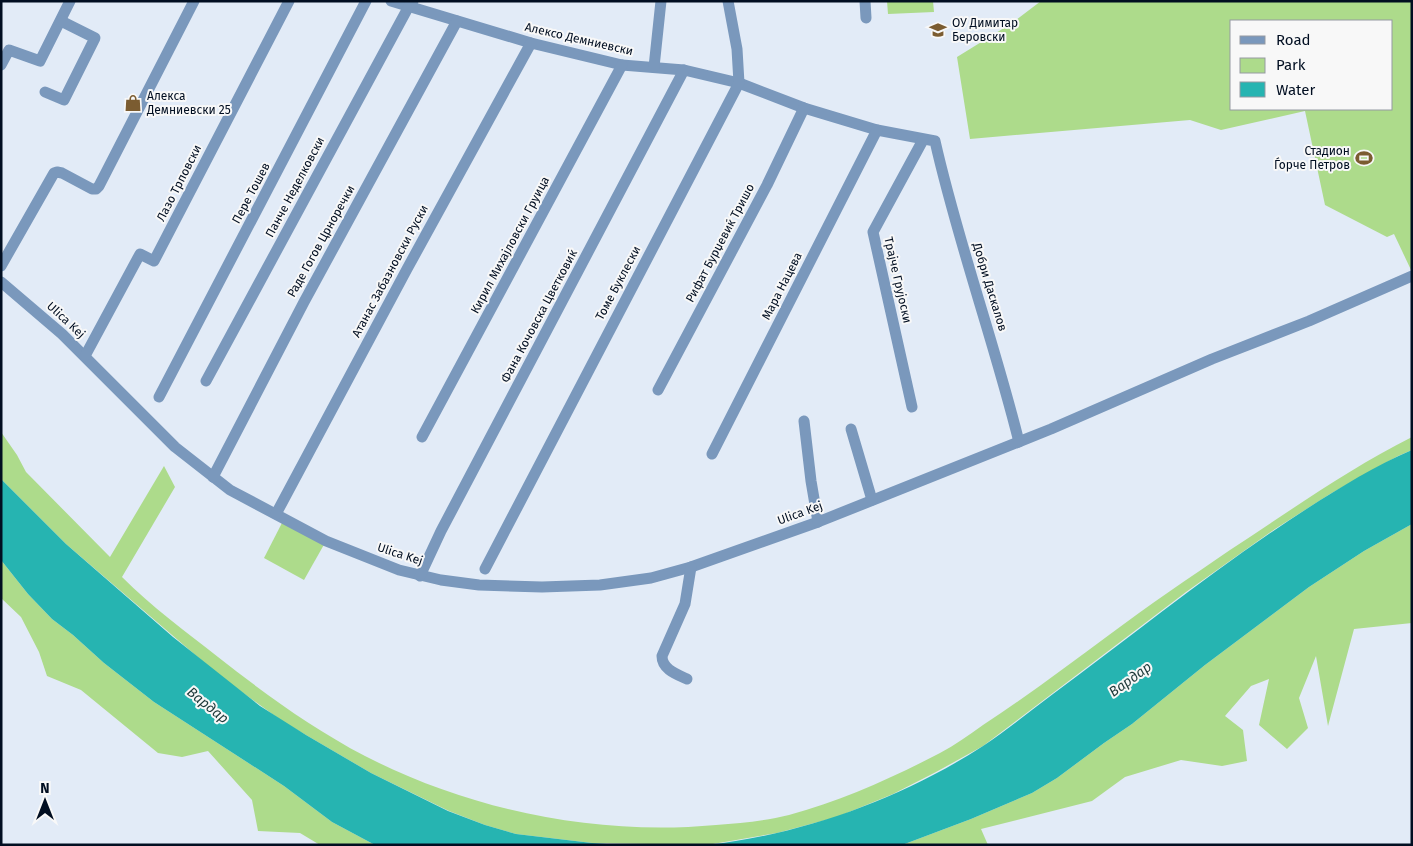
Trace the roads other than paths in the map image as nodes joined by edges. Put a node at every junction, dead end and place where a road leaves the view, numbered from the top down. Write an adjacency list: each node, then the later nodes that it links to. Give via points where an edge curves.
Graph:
1 (70, 1): 11 (street)
2 (194, 1): 23 (street, via 100,186 92,189 62,173 54,173)
3 (289, 1): 26 (street, Лазо Трповски, via 154,261 140,254)
4 (366, 1): 29 (street, Пере Тошев)
5 (391, 1): 9 (street, Алексо Демниевски)
6 (661, 1): 16 (street)
7 (728, 1): 18 (street, Томе Буклески, via 737,50)
8 (865, 1): 10 (street)
9 (411, 4): 12 (street, Алексо Демниевски); 27 (street, Панче Неделковски)
10 (866, 18)
11 (61, 21): 14 (street, via 40,61 9,50); 19 (street, via 95,38 64,100)
12 (456, 21): 13 (street, Алексо Демниевски); 36 (street, Раде Гогов Црноречки)
13 (531, 43): 15 (street, Алексо Демниевски); 38 (street, Атанас Забазновски Руски)
14 (1, 65)
15 (622, 65): 16 (street, Алексо Демниевски); 33 (street, Кирил Михајловски Груица)
16 (654, 67): 17 (street, Алексо Демниевски)
17 (684, 70): 18 (street, Алексо Демниевски); 42 (street, Фана Кочовска Цветковиќ)
18 (738, 83): 20 (street, Алексо Демниевски); 41 (street, Томе Буклески)
19 (45, 92)
20 (804, 108): 21 (street, Алексо Демниевски); 28 (street, Рифат Бурџевиќ Тришо, via 767,185)
21 (877, 130): 22 (street, Алексо Демниевски); 35 (street, Мара Нацева)
22 (929, 141): 30 (street, Трајче Грујоски, via 873,232); 34 (street, Добри Даскалов, via 1004,380)
23 (1, 266)
24 (1412, 276): 34 (street, Ulica Kej)
25 (1, 282): 26 (street, Ulica Kej)
26 (85, 356): 36 (street, Ulica Kej, via 175,447)
27 (206, 381)
28 (658, 390)
29 (159, 397)
30 (912, 407)
31 (804, 421): 39 (street)
32 (851, 429): 37 (street)
33 (422, 437)
34 (1020, 442): 37 (street, Ulica Kej)
35 (712, 454)
36 (213, 477): 38 (street, Ulica Kej, via 230,490)
37 (872, 500): 39 (street, Ulica Kej)
38 (276, 514): 42 (street, Ulica Kej, via 333,544)
39 (818, 522): 40 (street, Ulica Kej)
40 (691, 567): 42 (street, Ulica Kej, via 651,578 600,586 513,587); 43 (street, via 685,604 662,656 665,666)
41 (485, 570)
42 (420, 576)
43 (687, 679)

